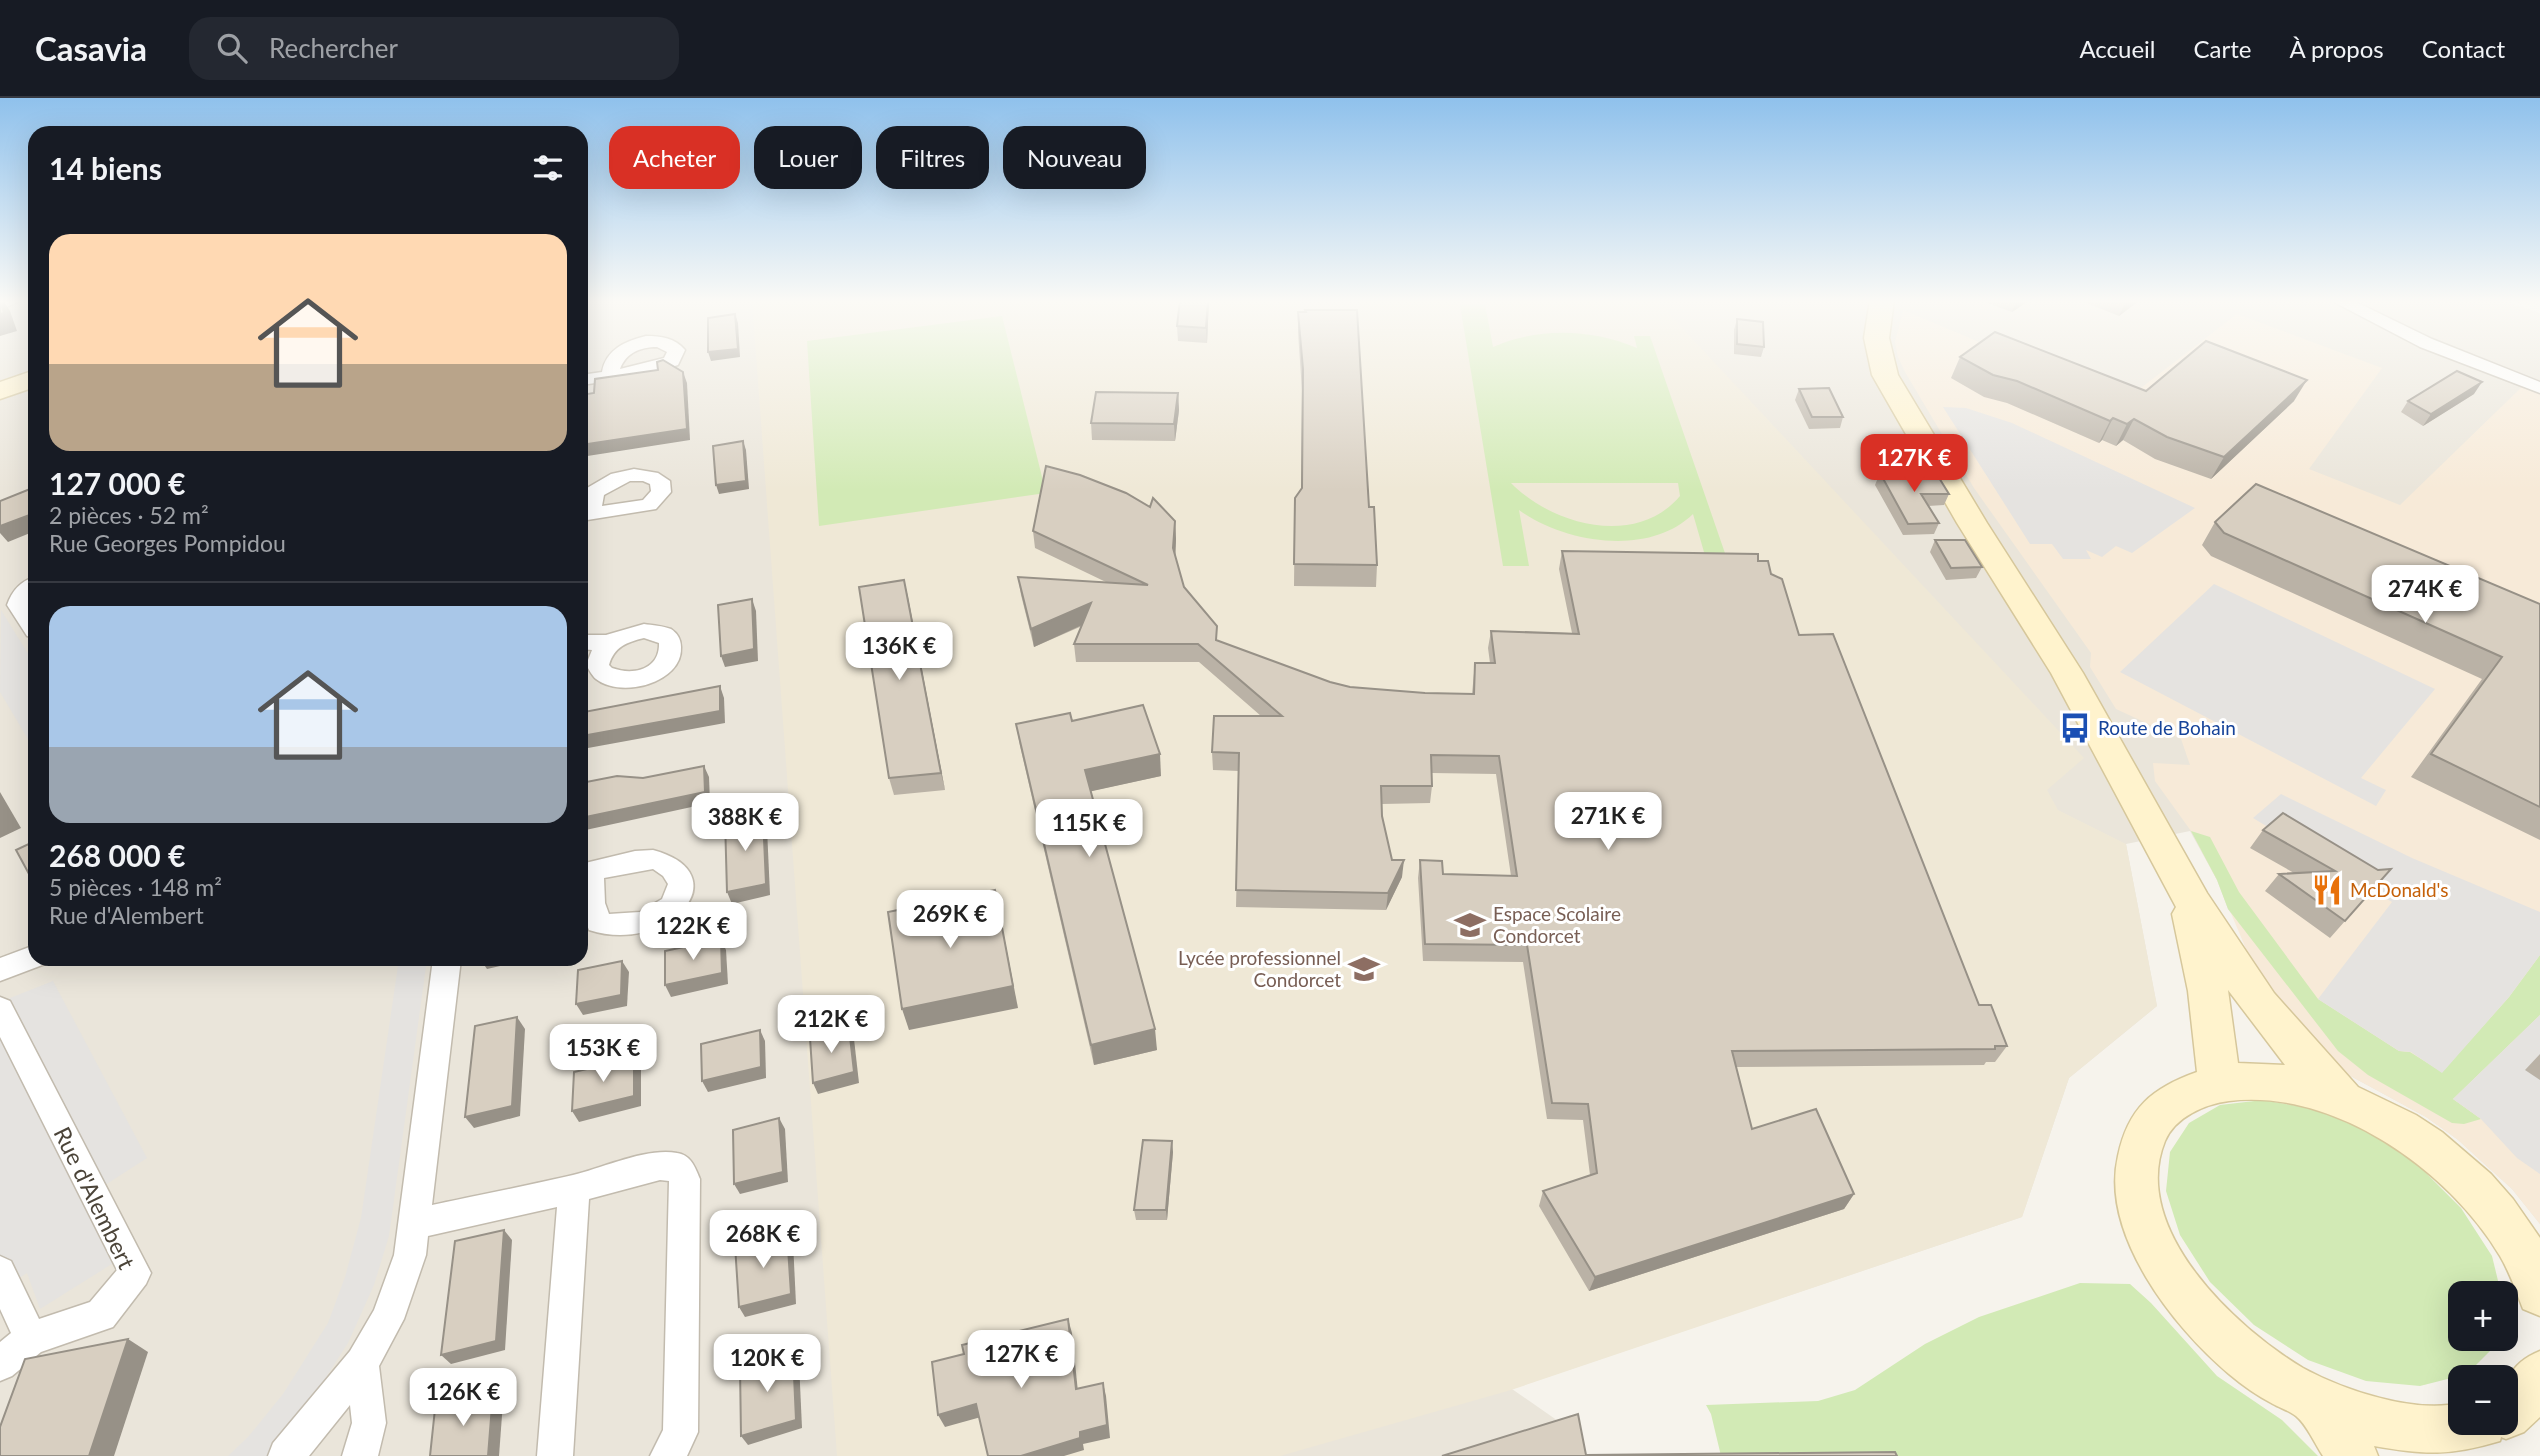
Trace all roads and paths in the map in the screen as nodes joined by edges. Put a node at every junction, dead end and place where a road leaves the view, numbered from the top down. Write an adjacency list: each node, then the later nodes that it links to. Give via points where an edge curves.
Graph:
1 (1881, 363): 13 (main road, via 1985,544 2076,688)
2 (2478, 363): 7 (street)
3 (610, 376): 4 (street)
4 (588, 379)
5 (28, 381): 8 (main road)
6 (28, 386): 8 (main road)
7 (2540, 388)
8 (0, 393)
9 (28, 590): 10 (street, via 18,606)
10 (28, 621)
11 (588, 642): 12 (street)
12 (610, 643)
13 (2186, 894): 18 (main road, via 2208,991); 19 (main road, via 2286,1040)
14 (28, 959): 16 (street)
15 (446, 966): 21 (street)
16 (0, 970)
17 (0, 1009): 24 (street, Rue d'Alembert, via 135,1273 101,1315)
18 (2219, 1082): 19 (main road, via 2258,1080 2302,1086); 27 (main road, via 2178,1097 2149,1124 2136,1164 2140,1212 2162,1263 2200,1315 2253,1363)
19 (2348, 1101): 23 (main road, via 2418,1140 2463,1176 2501,1218)
20 (574, 1189): 21 (street); 32 (street); 33 (street, via 660,1166 678,1167 685,1178 680,1432)
21 (415, 1224): 25 (street, via 410,1255 387,1319)
22 (0, 1272): 24 (street)
23 (2539, 1284)
24 (31, 1339): 26 (street, Rue d'Alembert)
25 (362, 1363): 30 (street); 31 (street, via 369,1423)
26 (0, 1364)
27 (2315, 1400): 28 (main road, via 2382,1425); 34 (main road)
28 (2448, 1430)
29 (2486, 1435): 35 (main road)
30 (286, 1456)
31 (360, 1456)
32 (555, 1456)
33 (668, 1456)
34 (2353, 1456)
35 (2470, 1456)

